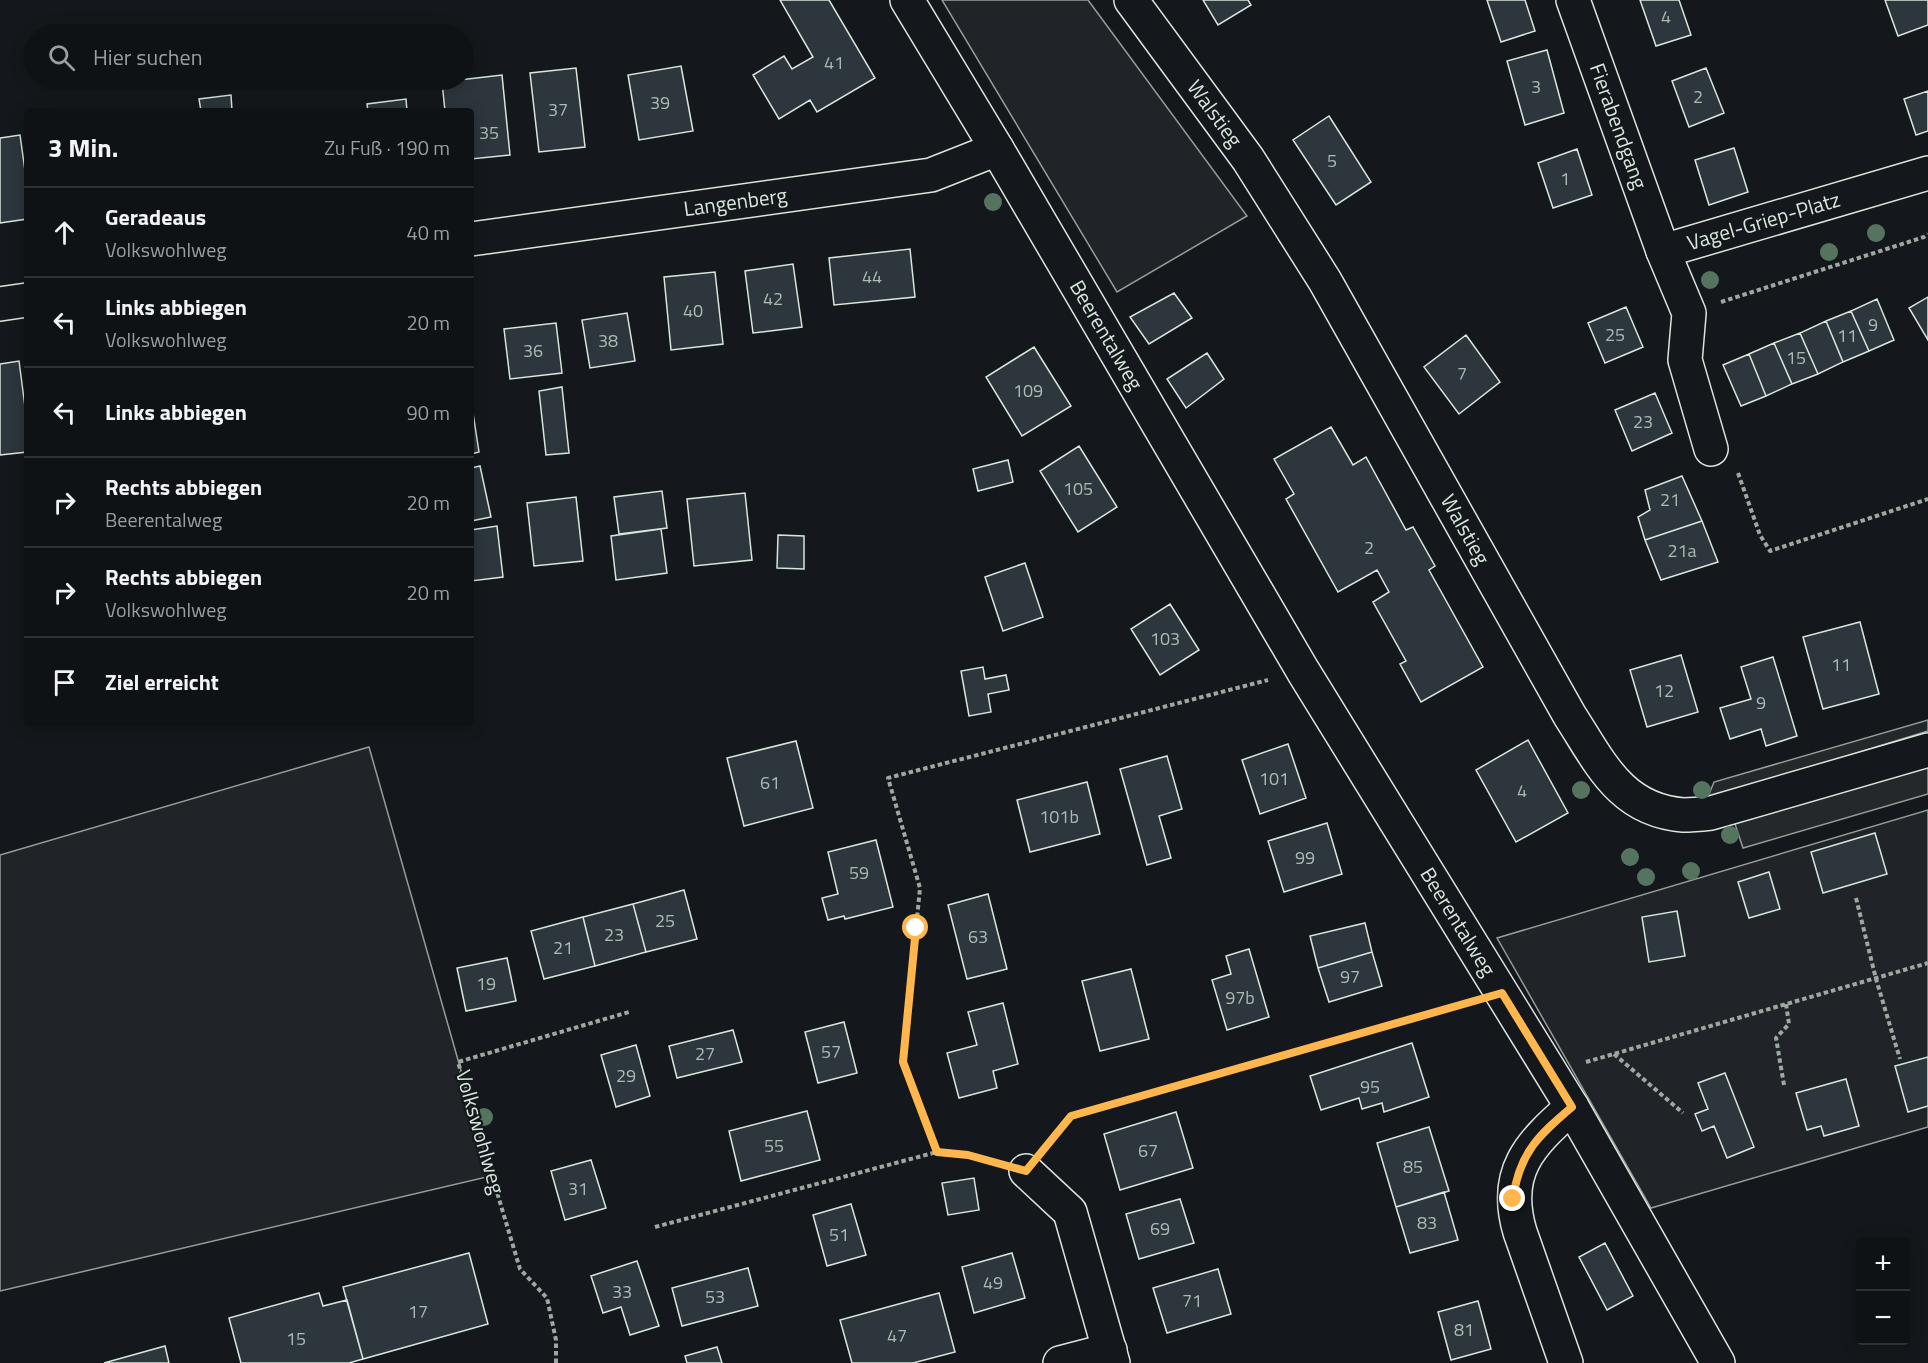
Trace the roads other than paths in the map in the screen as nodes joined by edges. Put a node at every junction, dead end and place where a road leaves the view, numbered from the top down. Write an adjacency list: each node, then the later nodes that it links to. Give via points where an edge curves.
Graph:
1 (907, 0): 4 (street, Beerentalweg)
2 (1131, 0): 11 (street, Walstieg, via 1248,159 1320,271 1570,716 1625,793 1645,806 1666,812 1711,813)
3 (1573, 0): 7 (street, Fierabendgang)
4 (997, 149): 6 (street, Langenberg, via 931,175); 12 (street, Beerentalweg, via 1303,671)
5 (1928, 173): 7 (street, Vagel-Griep-Platz)
6 (474, 239)
7 (1663, 251): 10 (street, Vagel-Griep-Platz, via 1689,313 1685,360)
8 (24, 300): 9 (street)
9 (0, 304)
10 (1711, 449)
11 (1928, 750)
12 (1572, 1107): 16 (street, via 1529,1150 1520,1166 1513,1199 1520,1232); 17 (street, Beerentalweg)
13 (1026, 1171): 14 (street, via 1070,1212)
14 (1111, 1356): 15 (street)
15 (1060, 1363)
16 (1566, 1363)
17 (1718, 1363)

